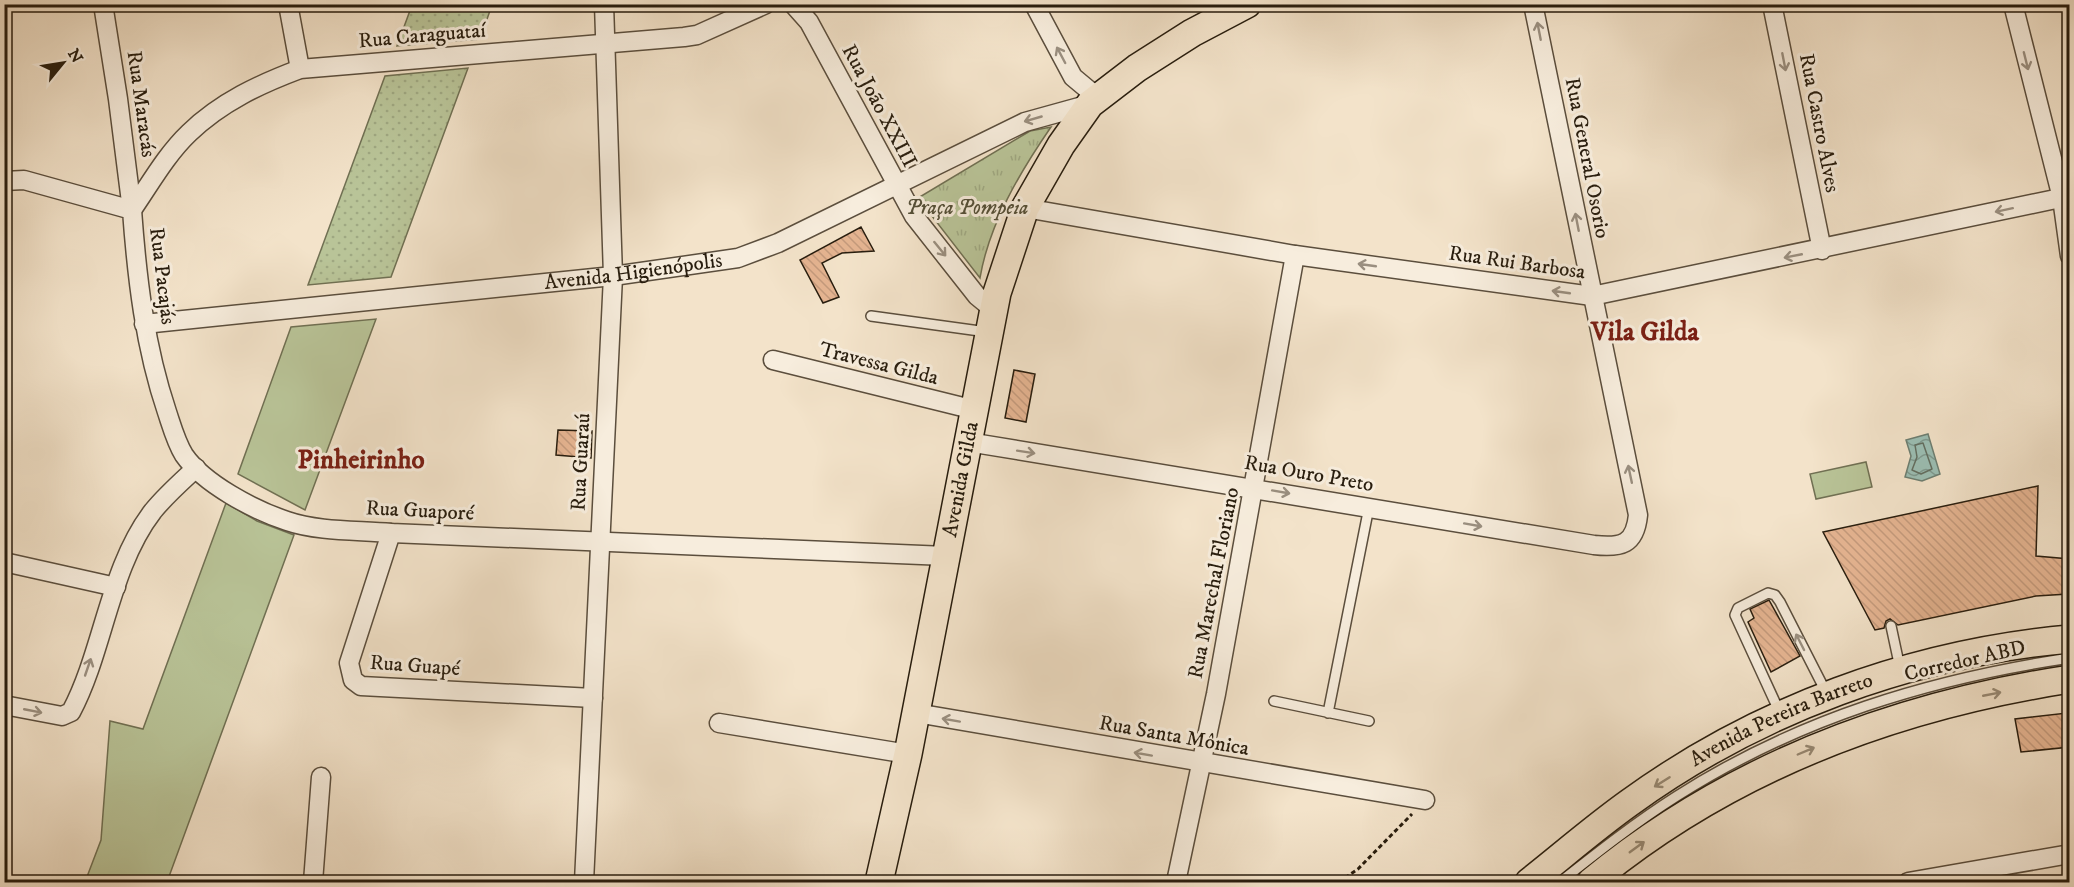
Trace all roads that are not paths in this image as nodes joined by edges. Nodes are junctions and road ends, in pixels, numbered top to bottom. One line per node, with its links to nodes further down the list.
1 (103, 4): 18 (street, Rua Maracás)
2 (288, 4): 12 (street)
3 (604, 4): 11 (street, Rua Guaraú)
4 (766, 4): 11 (street, Rua Caraguataí)
5 (794, 4): 15 (street, Rua João XXIII)
6 (1034, 4): 13 (street, one-way to 6)
7 (1247, 4): 13 (main road, Avenida Higienópolis)
8 (1533, 4): 23 (street, Rua General Osorio, one-way to 8)
9 (1772, 4): 19 (street, Rua Castro Alves, one-way to 19)
10 (2013, 4): 16 (street, one-way to 16)
11 (606, 44): 12 (street, Rua Caraguataí); 22 (street, Rua Guaraú)
12 (300, 69): 18 (street, Rua Caraguataí)
13 (1094, 100): 15 (street, Avenida Higienópolis, one-way to 15); 17 (main road, Avenida Gilda)
14 (4, 181): 18 (street, Rua Pacajás)
15 (894, 184): 22 (street, Avenida Higienópolis); 25 (street, Rua João XXIII, one-way to 25)
16 (2066, 197): 19 (street, Rua Rui Barbosa, one-way to 19); 21 (street)
17 (1025, 208): 20 (street, Rua Rui Barbosa); 25 (main road, Avenida Gilda)
18 (132, 210): 26 (street, Rua Pacajás)
19 (1822, 250): 23 (street, Rua Rui Barbosa, one-way to 23)
20 (1295, 255): 23 (street, Rua Rui Barbosa, one-way to 20); 31 (street, Rua Marechal Floriano)
21 (2070, 256)
22 (613, 276): 26 (street, Avenida Higienópolis); 35 (street, Rua Guaraú)
23 (1592, 296): 33 (street, Rua General Osorio, one-way to 23)
24 (871, 316): 25 (lane)
25 (992, 321): 28 (main road, Avenida Gilda)
26 (144, 324): 30 (street, Rua Pacajás)
27 (773, 360): 28 (street, Travessa Gilda)
28 (975, 410): 29 (main road, Avenida Gilda)
29 (968, 442): 31 (street, Rua Ouro Preto, one-way to 31); 36 (main road, Avenida Gilda)
30 (196, 468): 34 (street, Rua Guaporé); 38 (street)
31 (1255, 488): 32 (street, Rua Ouro Preto, one-way to 32); 54 (street, Rua Marechal Floriano)
32 (1369, 507): 33 (street, Rua Ouro Preto, one-way to 33); 49 (lane)
33 (1636, 532)
34 (391, 533): 35 (street, Rua Guaporé); 45 (street, Rua Guapé)
35 (600, 543): 36 (street, Rua Guaporé); 45 (street, Rua Guaraú)
36 (946, 556): 48 (main road, Avenida Gilda)
37 (4, 562): 38 (street)
38 (116, 587): 47 (street, one-way to 38)
39 (1891, 626): 42 (lane)
40 (2070, 639): 42 (main road, Avenida Pereira Barreto)
41 (2070, 658): 63 (lane, Corredor ABD)
42 (1899, 662): 44 (main road, Avenida Pereira Barreto)
43 (2070, 679): 64 (main road, Avenida Pereira Barreto, one-way to 43)
44 (1827, 695): 50 (main road, Avenida Pereira Barreto); 50 (lane, one-way to 50)
45 (593, 698): 59 (street, Rua Guaraú)
46 (1274, 701): 49 (lane)
47 (4, 705)
48 (916, 713): 53 (main road, Avenida Gilda); 54 (street, Rua Santa Mônica, one-way to 48)
49 (1328, 713): 51 (lane)
50 (1781, 714): 62 (main road, Avenida Pereira Barreto, one-way to 62)
51 (1369, 721)
52 (719, 723): 53 (street)
53 (908, 754): 60 (main road, Avenida Gilda)
54 (1201, 764): 56 (street, Rua Santa Mônica); 61 (street, Rua Marechal Floriano)
55 (321, 777): 58 (street)
56 (1425, 800)
57 (2070, 854): 65 (street)
58 (313, 882)
59 (584, 882)
60 (879, 882)
61 (1176, 882)
62 (1529, 882)
63 (1560, 882)
64 (1591, 882)
65 (1908, 882)

